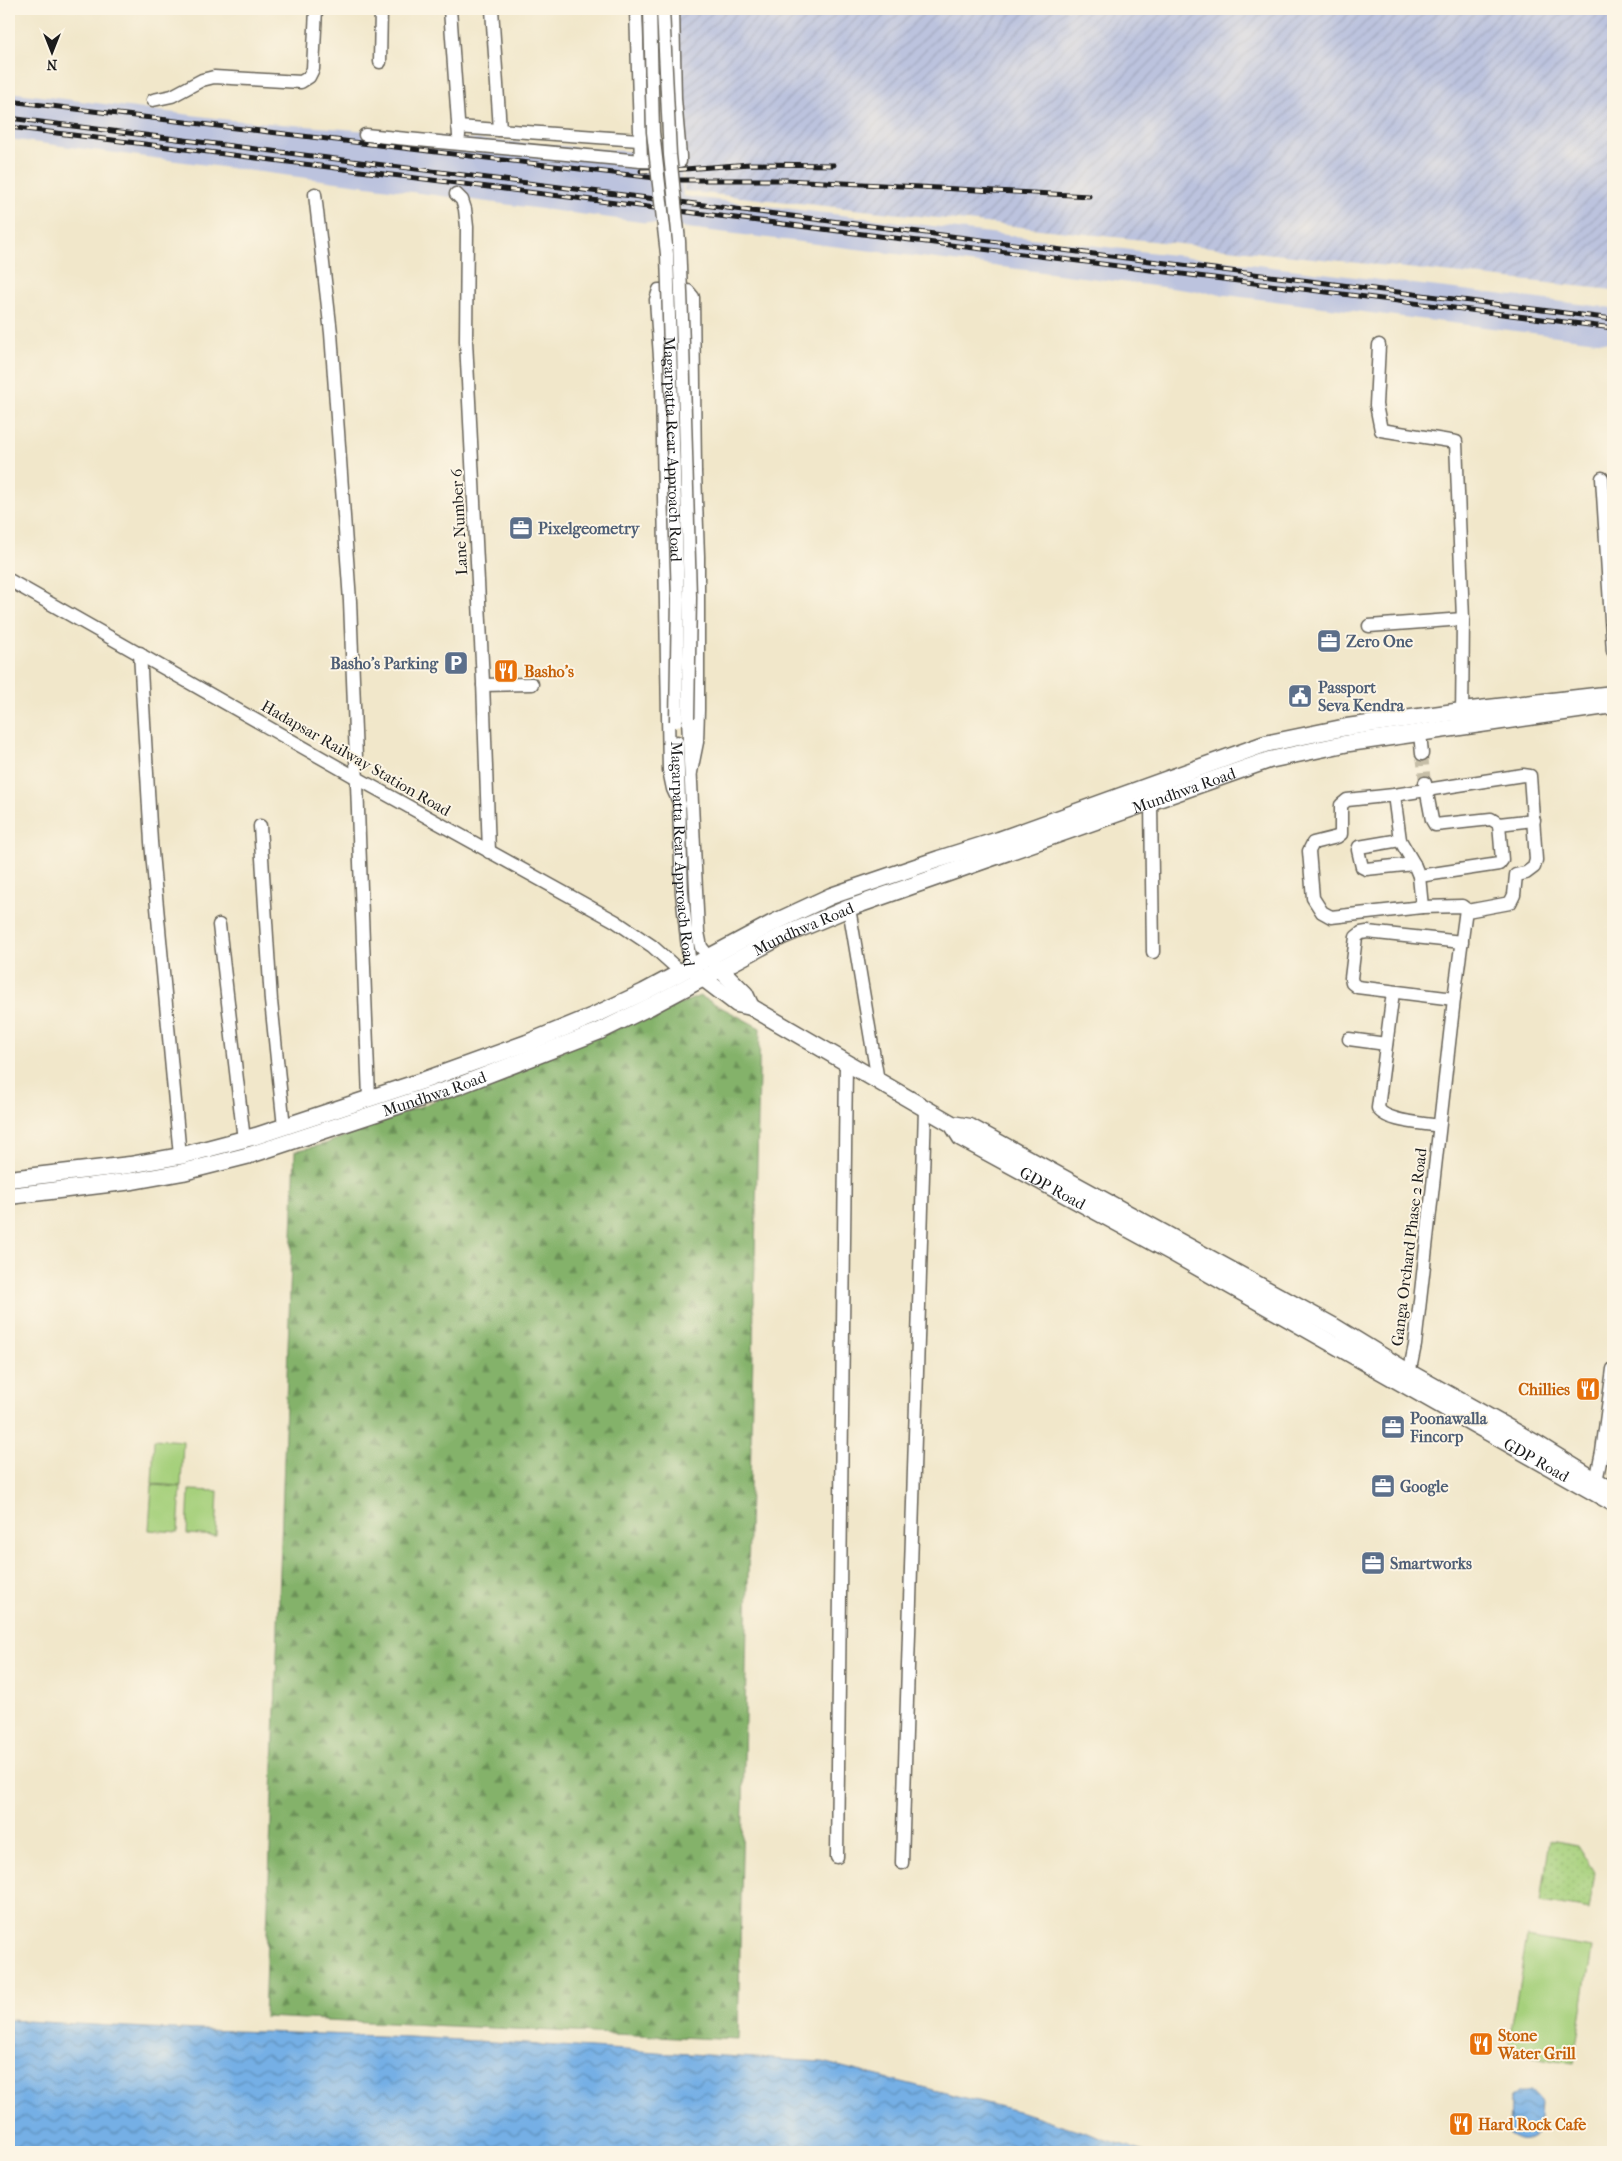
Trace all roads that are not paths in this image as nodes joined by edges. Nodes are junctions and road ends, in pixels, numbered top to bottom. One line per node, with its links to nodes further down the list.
1 (316, 9): 10 (street)
2 (381, 9): 9 (street)
3 (450, 9): 11 (street)
4 (492, 9): 12 (street)
5 (636, 9): 14 (street)
6 (650, 9): 31 (street, Magarpatta Rear Approach Road, bridge)
7 (662, 9): 31 (street, Magarpatta Rear Approach Road, bridge)
8 (673, 9): 16 (street)
9 (380, 62)
10 (153, 100)
11 (458, 127): 12 (street); 15 (street)
12 (500, 130): 14 (street)
13 (365, 135): 15 (street)
14 (639, 140): 16 (street)
15 (460, 144): 16 (street)
16 (641, 161)
17 (315, 194): 36 (street)
18 (456, 194): 27 (street, Lane Number 6)
19 (1379, 345): 22 (street)
20 (1602, 478): 24 (street)
21 (9, 580): 25 (street, Hadapsar Railway Station Road)
22 (1463, 619): 23 (street); 30 (street)
23 (1369, 626)
24 (1613, 651)
25 (140, 653): 36 (street, Hadapsar Railway Station Road); 70 (street)
26 (532, 684): 27 (street)
27 (483, 685): 45 (street, Lane Number 6)
28 (1613, 694): 30 (main road, Mundhwa Road)
29 (1613, 705): 30 (main road, Mundhwa Road)
30 (1462, 719): 32 (main road, Mundhwa Road); 33 (main road, Mundhwa Road)
31 (682, 720): 35 (street, Magarpatta Rear Approach Road); 40 (street, Magarpatta Rear Approach Road)
32 (1420, 733): 33 (main road, Mundhwa Road); 34 (street)
33 (1267, 752): 39 (main road, Mundhwa Road); 46 (main road, Mundhwa Road)
34 (1422, 754)
35 (691, 772): 40 (street); 54 (street, Magarpatta Rear Approach Road)
36 (357, 778): 45 (street, Hadapsar Railway Station Road); 65 (street)
37 (1426, 787): 38 (street); 41 (street); 42 (street)
38 (1394, 795): 44 (street); 48 (street)
39 (1151, 803): 46 (main road, Mundhwa Road); 53 (street)
40 (680, 804): 56 (street, Magarpatta Rear Approach Road)
41 (1534, 820): 42 (street); 50 (street)
42 (1499, 824): 47 (street)
43 (260, 826): 68 (street)
44 (1400, 840): 47 (street); 47 (street)
45 (489, 852): 56 (street, Hadapsar Railway Station Road)
46 (942, 866): 49 (main road, Mundhwa Road); 54 (main road, Mundhwa Road)
47 (1416, 870): 48 (street)
48 (1422, 907): 50 (street)
49 (849, 908): 55 (main road, Mundhwa Road); 64 (street)
50 (1467, 911): 52 (street, Ganga Orchard Phase 2 Road)
51 (219, 925): 69 (street)
52 (1462, 942): 58 (street); 59 (street, Ganga Orchard Phase 2 Road)
53 (1153, 952)
54 (708, 957): 55 (street, Magarpatta Rear Approach Road); 56 (main road, Mundhwa Road)
55 (720, 969): 57 (main road, Mundhwa Road); 60 (main road, Magarpatta Rear Approach Road)
56 (685, 970): 57 (street, Magarpatta Rear Approach Road); 65 (main road, Mundhwa Road)
57 (703, 978): 60 (main road, Magarpatta Rear Approach Road); 69 (main road, Mundhwa Road)
58 (1393, 992): 59 (street); 62 (street)
59 (1454, 999): 67 (street, Ganga Orchard Phase 2 Road)
60 (751, 1007): 63 (main road, GDP Road)
61 (1349, 1039): 62 (street)
62 (1386, 1044): 67 (street)
63 (846, 1063): 64 (main road, GDP Road); 78 (street)
64 (878, 1081): 66 (main road, GDP Road)
65 (369, 1098): 68 (main road, Mundhwa Road)
66 (925, 1108): 74 (main road, GDP Road); 79 (street)
67 (1439, 1126): 74 (street, Ganga Orchard Phase 2 Road)
68 (284, 1127): 69 (main road, Mundhwa Road)
69 (254, 1143): 70 (main road, Mundhwa Road); 72 (main road, Mundhwa Road)
70 (180, 1156): 71 (main road, Mundhwa Road)
71 (9, 1179)
72 (9, 1196)
73 (1613, 1369): 75 (street)
74 (1408, 1380): 75 (main road); 77 (main road, GDP Road)
75 (1596, 1481): 76 (main road)
76 (1613, 1491)
77 (1613, 1503)
78 (837, 1856)
79 (902, 1863)

